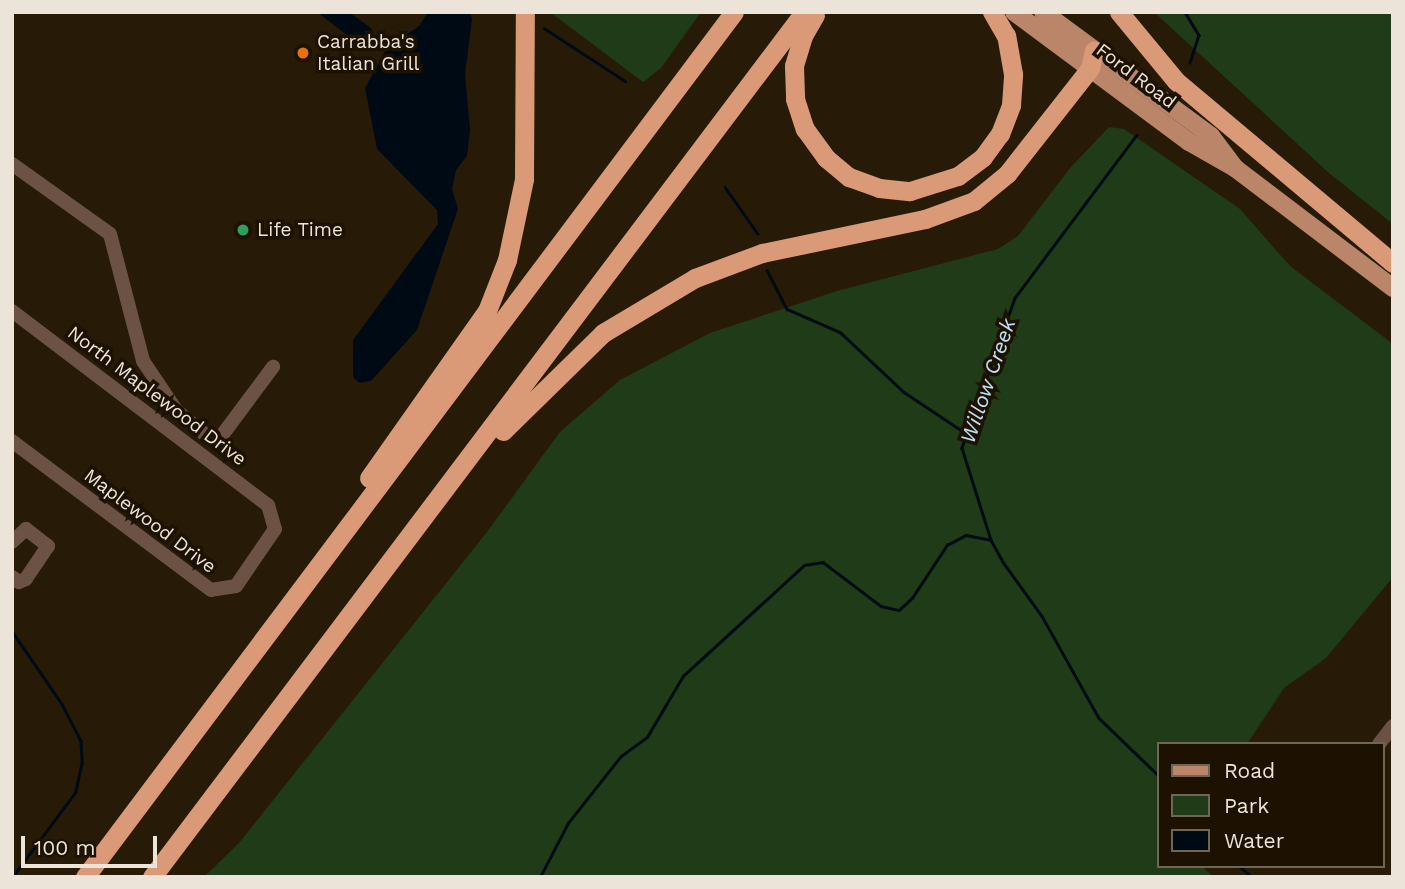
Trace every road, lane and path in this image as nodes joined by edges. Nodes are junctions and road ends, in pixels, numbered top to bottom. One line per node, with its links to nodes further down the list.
1 (525, 12): 16 (highway)
2 (734, 12): 16 (highway)
3 (804, 12): 18 (highway)
4 (817, 12): 5 (highway)
5 (992, 12)
6 (1014, 12): 9 (main road, Ford Road)
7 (1043, 12): 9 (main road, Ford Road)
8 (1119, 12): 11 (highway)
9 (1092, 59): 12 (main road, Ford Road); 18 (highway)
10 (12, 164): 14 (street)
11 (1393, 263)
12 (1393, 288)
13 (12, 311): 17 (street, North Maplewood Drive)
14 (273, 367)
15 (12, 442): 17 (street, Maplewood Drive)
16 (360, 509): 23 (highway)
17 (275, 515)
18 (417, 519): 24 (highway)
19 (12, 542): 20 (street)
20 (12, 577)
21 (1393, 726): 22 (street)
22 (1381, 742)
23 (85, 877)
24 (152, 877)

